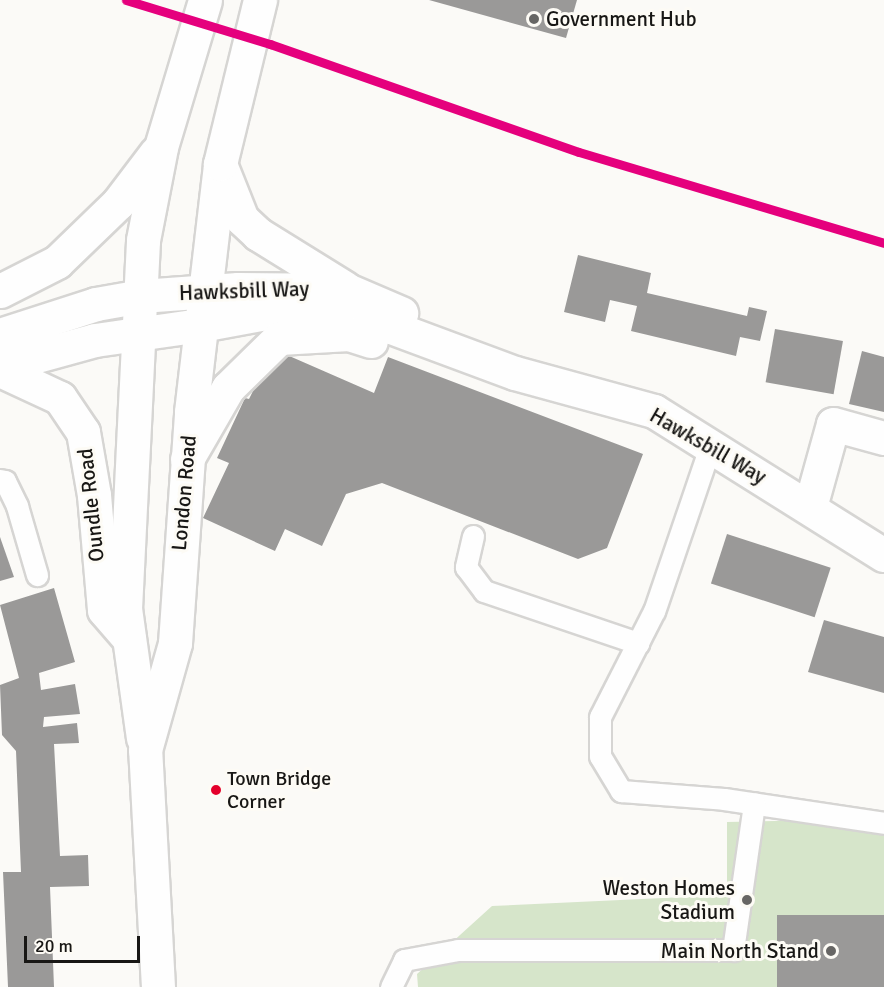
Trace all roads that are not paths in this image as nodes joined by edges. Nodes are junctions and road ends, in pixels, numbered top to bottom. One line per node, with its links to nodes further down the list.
1 (205, 0): 3 (main road)
2 (260, 0): 4 (main road, London Road)
3 (160, 147): 6 (main road); 8 (main road)
4 (219, 164): 5 (main road, Hawksbill Way); 7 (main road, London Road)
5 (347, 290): 7 (main road, Hawksbill Way); 13 (main road, Hawksbill Way)
6 (0, 291)
7 (204, 291): 8 (main road, Hawksbill Way); 9 (main road, London Road)
8 (141, 296): 10 (main road); 11 (main road)
9 (201, 325): 10 (main road, Oundle Road); 13 (main road, Hawksbill Way); 16 (main road, London Road)
10 (139, 333): 12 (main road, Oundle Road); 22 (main road, Oundle Road)
11 (0, 335)
12 (0, 368): 22 (main road, Oundle Road)
13 (515, 373): 15 (main road, Hawksbill Way); 16 (main road, Hawksbill Way)
14 (884, 438): 18 (main road)
15 (711, 444): 18 (main road, Hawksbill Way); 23 (lane)
16 (187, 459): 24 (main road, London Road)
17 (0, 480): 21 (lane)
18 (810, 507): 20 (main road, Hawksbill Way)
19 (473, 536): 23 (lane)
20 (884, 555)
21 (37, 575)
22 (129, 639): 24 (main road, Oundle Road)
23 (638, 643): 25 (lane)
24 (145, 750): 27 (main road, London Road)
25 (754, 804): 26 (lane); 28 (lane)
26 (884, 823)
27 (158, 987)
28 (391, 987)

